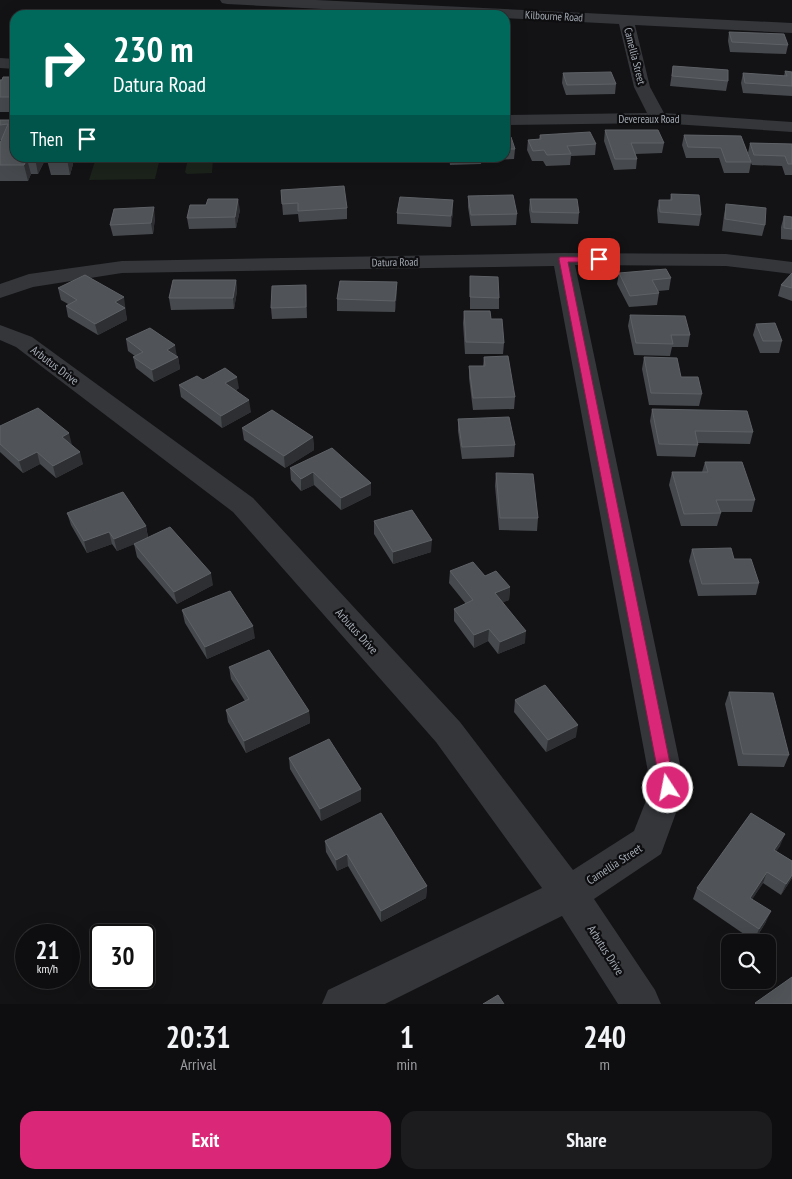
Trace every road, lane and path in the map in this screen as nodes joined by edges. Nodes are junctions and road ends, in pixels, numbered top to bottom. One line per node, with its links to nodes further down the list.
1 (227, 0): 2 (street, Kilbourne Road)
2 (426, 10)
3 (510, 14): 4 (street, Kilbourne Road)
4 (626, 20): 5 (street, Kilbourne Road); 6 (street, Camellia Street)
5 (792, 28)
6 (658, 118): 7 (street, Devereaux Road); 8 (street, Devereaux Road)
7 (510, 120)
8 (792, 127)
9 (563, 259): 10 (street, Datura Road); 11 (street, Datura Road); 13 (street, Camellia Street)
10 (792, 268)
11 (0, 291)
12 (0, 332): 13 (street, Arbutus Drive)
13 (569, 894): 14 (street, Camellia Street); 15 (street, Arbutus Drive)
14 (342, 1004)
15 (641, 1004)

